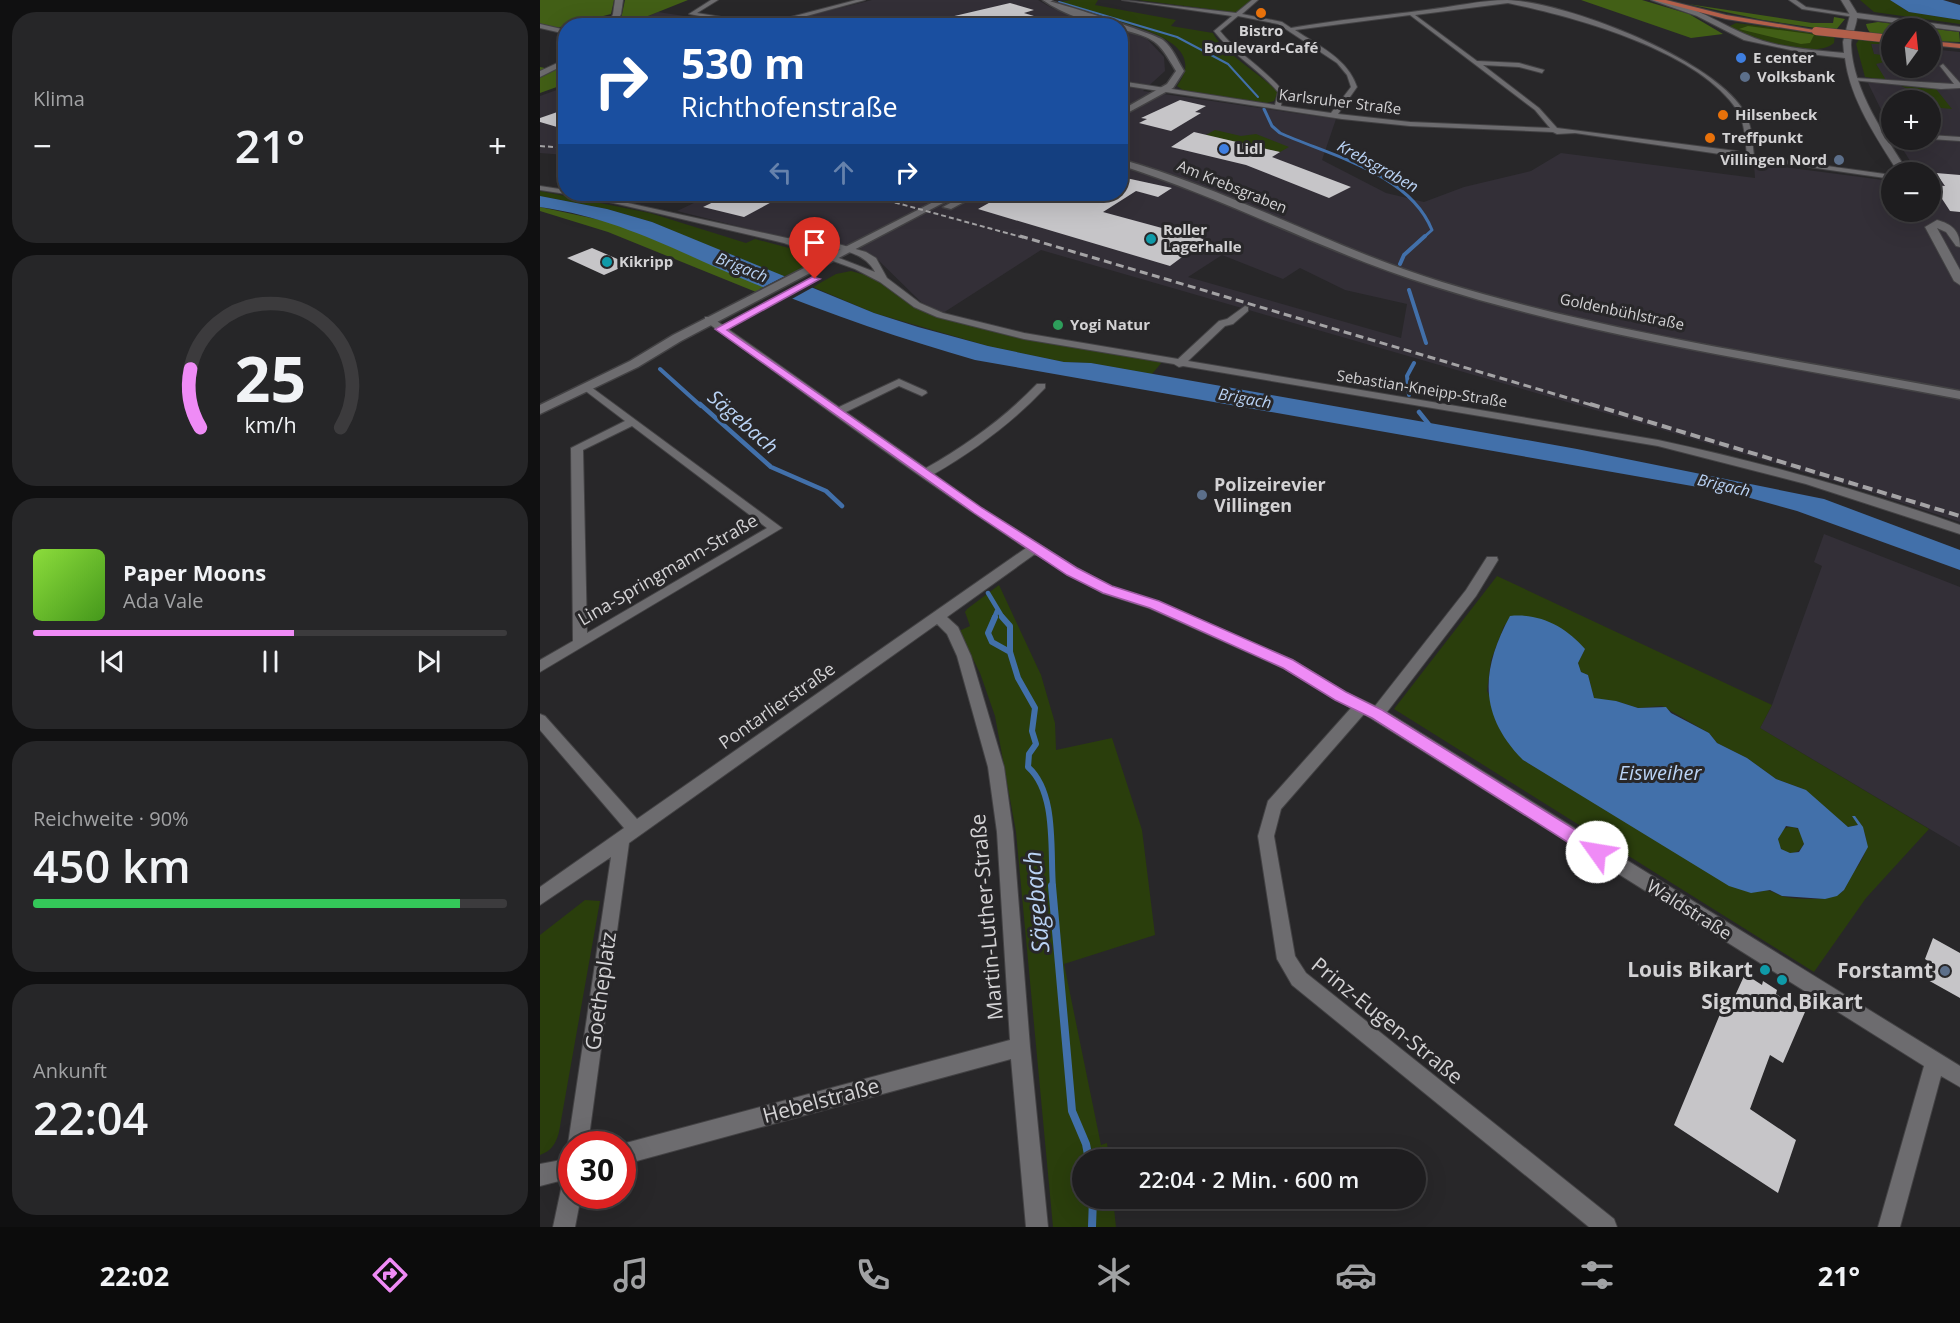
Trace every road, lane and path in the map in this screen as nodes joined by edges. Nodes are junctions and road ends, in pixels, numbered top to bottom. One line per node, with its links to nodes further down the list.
1 (618, 0): 15 (main road)
2 (715, 0): 16 (street)
3 (862, 0): 17 (street)
4 (1047, 0): 18 (street)
5 (1125, 0): 12 (street)
6 (1255, 0): 12 (street)
7 (1656, 0): 19 (main road); 22 (main road)
8 (1792, 0): 14 (street)
9 (1845, 0): 14 (main road)
10 (1489, 1): 11 (street); 13 (street)
11 (1506, 1): 53 (street)
12 (1240, 15): 24 (street); 46 (street)
13 (1412, 15): 24 (street); 36 (street)
14 (1854, 15): 25 (main road); 30 (main road)
15 (615, 18)
16 (718, 18)
17 (791, 18)
18 (1093, 18)
19 (1755, 22): 22 (main road); 28 (main road, bridge)
20 (540, 26): 21 (street)
21 (551, 28): 26 (street); 27 (street)
22 (1723, 28): 32 (main road)
23 (1128, 29): 44 (street)
24 (1293, 29): 48 (street)
25 (1960, 29)
26 (558, 30)
27 (540, 32)
28 (1881, 38)
29 (1941, 44): 31 (main road)
30 (1846, 45): 33 (main road); 35 (main road)
31 (1960, 46)
32 (1795, 49): 33 (main road); 34 (main road)
33 (1822, 51): 35 (main road)
34 (1809, 52): 35 (main road); 39 (main road)
35 (1850, 56): 39 (main road)
36 (1477, 63): 40 (street); 49 (street)
37 (558, 65): 41 (main road)
38 (1943, 66): 42 (street)
39 (1852, 68): 42 (main road)
40 (1542, 71)
41 (540, 74)
42 (1855, 80): 50 (main road)
43 (1128, 85): 44 (street, Karlsruher Straße)
44 (1159, 91): 45 (street); 46 (street, Karlsruher Straße); 47 (street)
45 (1128, 105)
46 (1277, 108): 48 (street, Karlsruher Straße)
47 (1128, 110)
48 (1333, 116): 49 (street, Karlsruher Straße)
49 (1557, 132): 53 (street, Karlsruher Straße)
50 (1880, 133): 54 (main road)
51 (1941, 138): 52 (street)
52 (1960, 139)
53 (1751, 158): 56 (street, Karlsruher Straße)
54 (1897, 162)
55 (1128, 165): 64 (street, Am Krebsgraben)
56 (1881, 174)
57 (540, 188): 58 (street)
58 (558, 191)
59 (610, 201): 63 (street, Sebastian-Kneipp-Straße)
60 (942, 201): 66 (street)
61 (961, 201): 67 (street)
62 (1937, 223): 65 (main road); 69 (main road); 72 (main road)
63 (787, 241): 66 (street, Sebastian-Kneipp-Straße); 68 (street, Sebastian-Kneipp-Straße)
64 (1330, 244): 79 (street, Goldenbühlstraße)
65 (1960, 244)
66 (850, 250): 67 (street, Sebastian-Kneipp-Straße); 68 (street)
67 (863, 254): 70 (street); 71 (street, Sebastian-Kneipp-Straße)
68 (833, 258): 70 (street, Sebastian-Kneipp-Straße); 73 (street)
69 (1960, 259)
70 (846, 262): 71 (street, Sebastian-Kneipp-Straße); 73 (street)
71 (883, 279): 76 (street, Sebastian-Kneipp-Straße)
72 (1960, 281)
73 (765, 300): 75 (street)
74 (1245, 309): 76 (street)
75 (713, 324): 78 (street); 84 (street, Waldstraße)
76 (1179, 364): 87 (street, Sebastian-Kneipp-Straße)
77 (1041, 386): 86 (street)
78 (587, 387): 83 (street); 85 (street, Lina-Springmann-Straße)
79 (1913, 388): 81 (street, Goldenbühlstraße); 82 (street, Goldenbühlstraße)
80 (922, 393): 84 (street)
81 (1960, 395)
82 (1960, 401)
83 (540, 410)
84 (837, 412): 86 (street, Waldstraße)
85 (633, 420): 91 (street, Lina-Springmann-Straße); 91 (street, Lina-Springmann-Straße)
86 (926, 474): 88 (street, Waldstraße)
87 (1960, 530)
88 (1036, 547): 90 (street, Pontarlierstraße); 93 (street, Waldstraße)
89 (1492, 560): 93 (street, Prinz-Eugen-Straße)
90 (938, 616): 95 (street, Pontarlierstraße); 97 (street, Martin-Luther-Straße)
91 (580, 643): 92 (street, Lina-Springmann-Straße)
92 (540, 667)
93 (1370, 710): 98 (street, Waldstraße); 107 (street, Prinz-Eugen-Straße)
94 (540, 720): 95 (street)
95 (629, 833): 96 (street, Pontarlierstraße); 100 (street, Goetheplatz)
96 (540, 897)
97 (1020, 1047): 101 (street, Hebelstraße); 106 (street, Martin-Luther-Straße)
98 (1935, 1063): 99 (street, Waldstraße); 108 (street)
99 (1960, 1077)
100 (580, 1131)
101 (636, 1151)
102 (558, 1171): 103 (street)
103 (540, 1175)
104 (567, 1209): 105 (street)
105 (564, 1227)
106 (1037, 1227)
107 (1606, 1227)
108 (1889, 1227)

